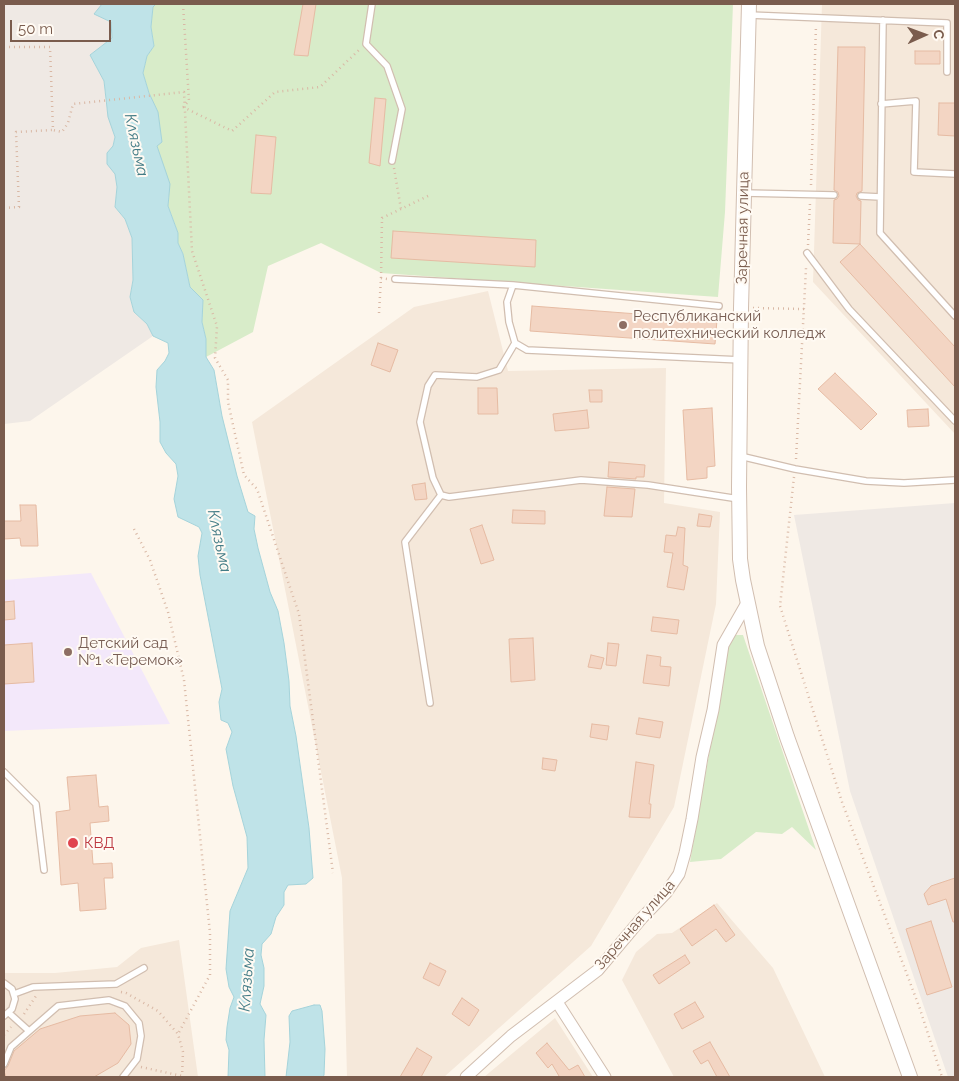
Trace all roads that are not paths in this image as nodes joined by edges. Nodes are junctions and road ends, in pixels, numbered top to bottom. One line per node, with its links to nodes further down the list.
1 (372, 4): 6 (lane)
2 (749, 9): 3 (lane); 8 (street, Заречная улица)
3 (883, 20): 4 (lane); 5 (lane)
4 (947, 72)
5 (881, 104): 7 (lane); 11 (lane)
6 (392, 161)
7 (955, 174)
8 (744, 193): 9 (lane); 18 (street, Заречная улица)
9 (834, 195)
10 (862, 196): 11 (lane)
11 (880, 197): 16 (lane)
12 (807, 253): 19 (lane)
13 (395, 279): 14 (lane)
14 (513, 285): 15 (lane); 17 (lane)
15 (719, 306)
16 (955, 316)
17 (515, 343): 18 (lane); 22 (lane)
18 (741, 360): 20 (street, Заречная улица)
19 (955, 421)
20 (740, 456): 21 (lane); 23 (street, Заречная улица)
21 (955, 480)
22 (441, 495): 23 (lane); 25 (lane)
23 (739, 499): 24 (street, Заречная улица)
24 (747, 603): 31 (street, Заречная улица); 38 (street, Заречная улица)
25 (430, 703)
26 (4, 772): 27 (lane)
27 (44, 870)
28 (144, 968): 30 (lane)
29 (4, 982): 30 (lane)
30 (14, 994): 32 (lane)
31 (556, 1002): 36 (street, Заречная улица); 37 (street)
32 (6, 1014): 33 (lane)
33 (29, 1031): 34 (lane); 35 (lane)
34 (4, 1064)
35 (123, 1077)
36 (466, 1077)
37 (605, 1077)
38 (910, 1077)

